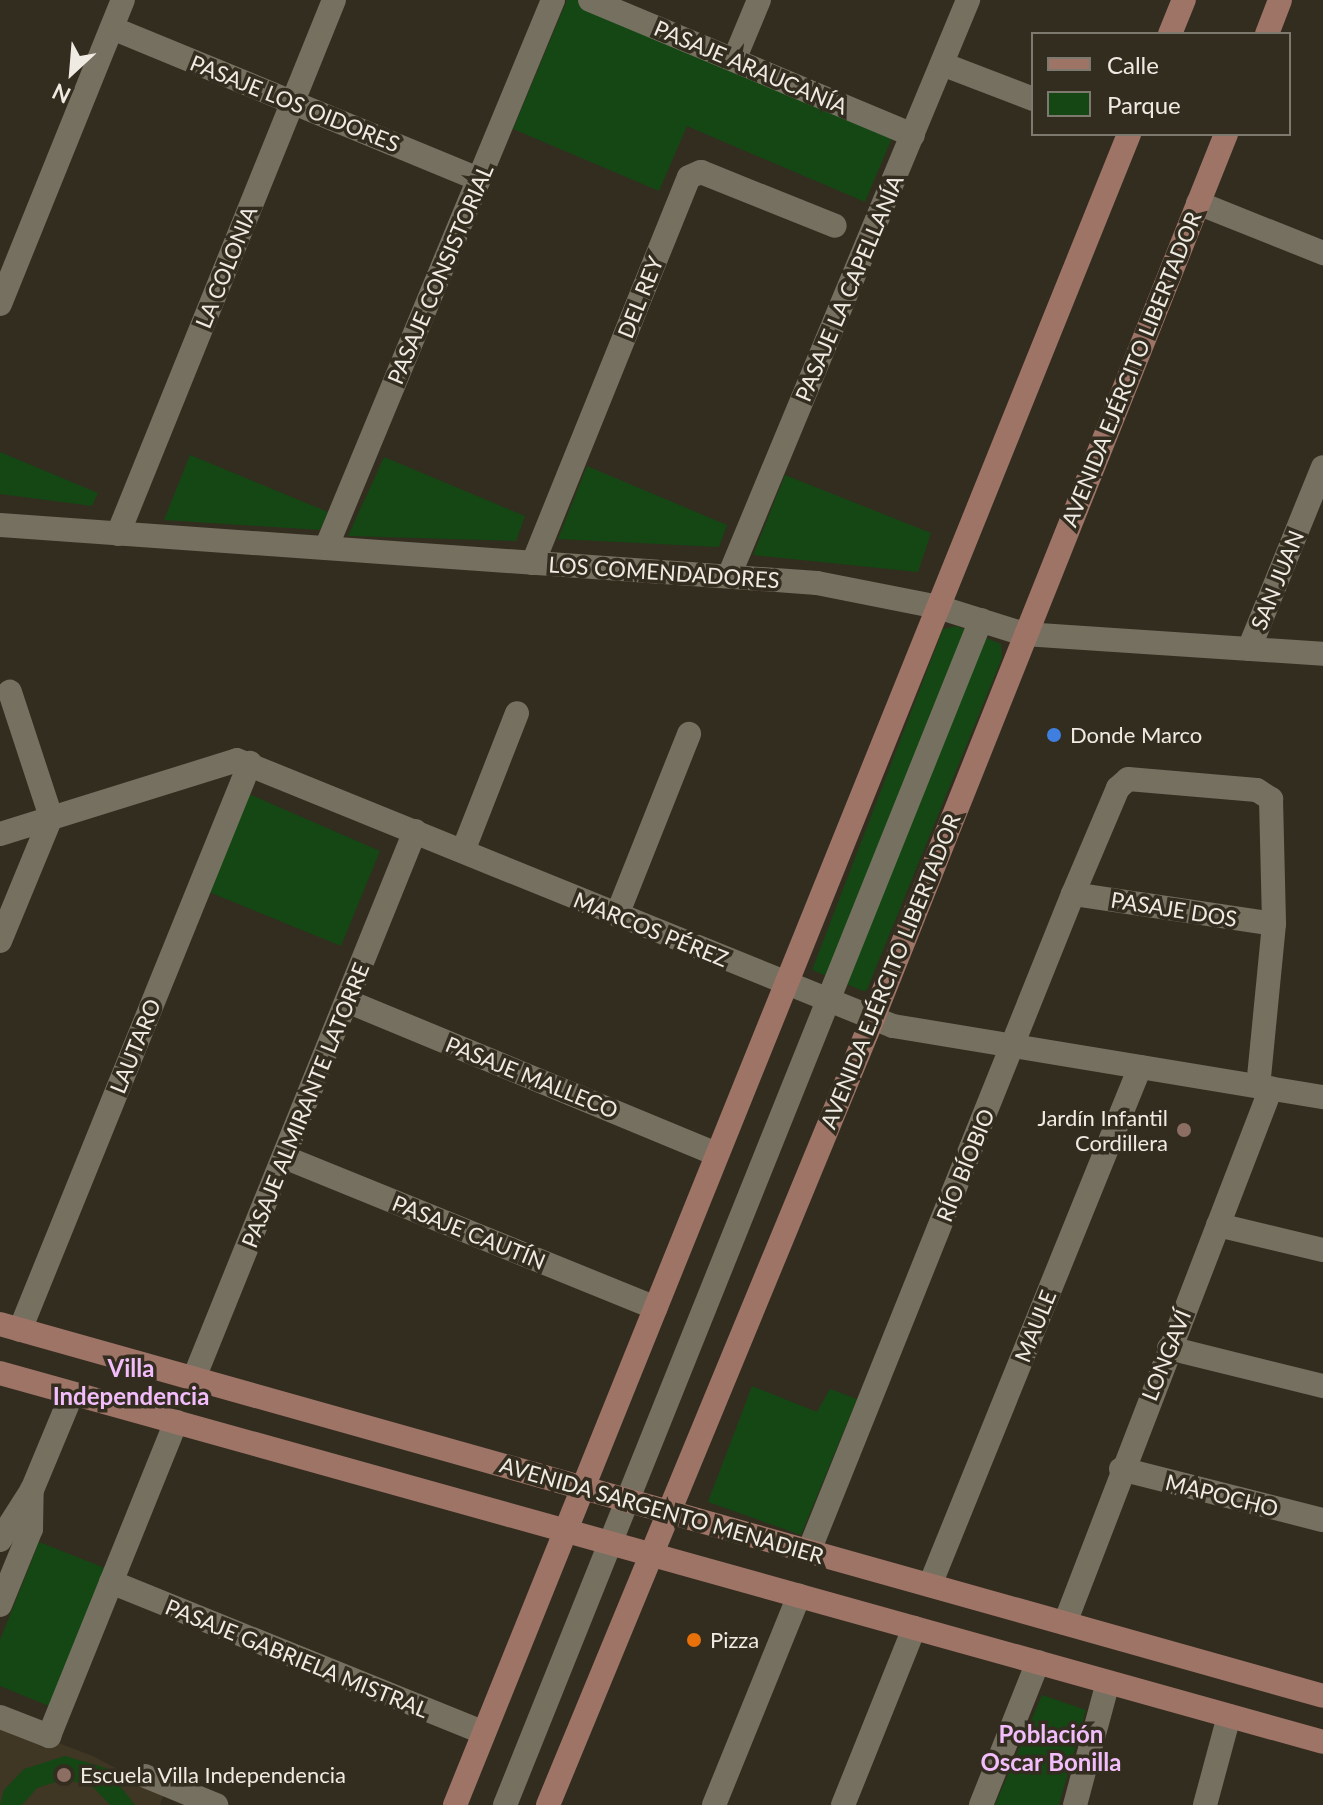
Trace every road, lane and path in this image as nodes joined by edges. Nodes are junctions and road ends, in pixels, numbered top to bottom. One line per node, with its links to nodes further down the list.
1 (123, 0): 9 (street)
2 (334, 0): 15 (street, LA COLONIA)
3 (553, 0): 19 (street, PASAJE CONSISTORIAL)
4 (590, 0): 12 (street, PASAJE ARAUCANÍA)
5 (759, 0): 12 (street)
6 (968, 0): 13 (street, PASAJE LA CAPELLANÍA)
7 (1184, 0): 10 (main road)
8 (1280, 0): 11 (main road)
9 (112, 28): 15 (street, PASAJE LOS OIDORES); 23 (street)
10 (1171, 32)
11 (1268, 32)
12 (734, 60): 16 (street, PASAJE ARAUCANÍA)
13 (942, 64): 14 (street); 16 (street, PASAJE LA CAPELLANÍA)
14 (1031, 98)
15 (293, 102): 19 (street, PASAJE LOS OIDORES); 26 (street, LA COLONIA)
16 (913, 135): 29 (street, PASAJE LA CAPELLANÍA)
17 (1127, 136): 30 (main road)
18 (1225, 136): 20 (main road, AVENIDA EJÉRCITO LIBERTADOR)
19 (479, 179): 27 (street, PASAJE CONSISTORIAL)
20 (1198, 203): 22 (street); 32 (main road, AVENIDA EJÉRCITO LIBERTADOR)
21 (835, 226): 28 (street, DEL REY)
22 (1323, 253)
23 (0, 304)
24 (1323, 467): 33 (street, SAN JUAN)
25 (0, 525): 26 (street, LOS COMENDADORES)
26 (118, 534): 27 (street, LOS COMENDADORES)
27 (326, 548): 28 (street, LOS COMENDADORES)
28 (533, 563): 29 (street, LOS COMENDADORES)
29 (729, 576): 30 (street, LOS COMENDADORES)
30 (938, 607): 31 (street, LOS COMENDADORES); 48 (main road)
31 (981, 620): 32 (street, LOS COMENDADORES); 50 (street)
32 (1024, 634): 33 (street, LOS COMENDADORES); 51 (main road, AVENIDA EJÉRCITO LIBERTADOR)
33 (1249, 649): 34 (street, LOS COMENDADORES)
34 (1323, 654)
35 (10, 692): 40 (street)
36 (517, 713): 43 (street)
37 (689, 734): 45 (street)
38 (250, 763): 40 (street, MARCOS PÉREZ); 41 (street, MARCOS PÉREZ); 61 (street, LAUTARO)
39 (1124, 781): 44 (street, RÍO BÍOBIO); 46 (street, LONGAVÍ)
40 (51, 817): 42 (street, MARCOS PÉREZ); 47 (street)
41 (415, 831): 43 (street, MARCOS PÉREZ); 49 (street, PASAJE ALMIRANTE LATORRE)
42 (0, 834)
43 (463, 851): 45 (street, MARCOS PÉREZ)
44 (1073, 894): 46 (street, PASAJE DOS); 52 (street, RÍO BÍOBIO)
45 (617, 915): 48 (street, MARCOS PÉREZ)
46 (1274, 924): 54 (street, LONGAVÍ)
47 (0, 941)
48 (786, 984): 50 (street, MARCOS PÉREZ); 56 (main road)
49 (347, 1001): 56 (street, PASAJE MALLECO); 57 (street, PASAJE ALMIRANTE LATORRE)
50 (828, 1001): 51 (street, MARCOS PÉREZ); 71 (street)
51 (873, 1018): 52 (street, MARCOS PÉREZ); 72 (main road, AVENIDA EJÉRCITO LIBERTADOR)
52 (1013, 1047): 53 (street, MARCOS PÉREZ); 77 (street, RÍO BÍOBIO)
53 (1140, 1067): 54 (street, MARCOS PÉREZ); 80 (street, MAULE)
54 (1264, 1087): 55 (street, MARCOS PÉREZ); 58 (street, LONGAVÍ)
55 (1323, 1097)
56 (717, 1154): 60 (main road)
57 (284, 1157): 60 (street, PASAJE CAUTÍN); 64 (street, PASAJE ALMIRANTE LATORRE)
58 (1218, 1225): 59 (street); 62 (street, LONGAVÍ)
59 (1323, 1250)
60 (655, 1308): 69 (main road)
61 (10, 1327): 64 (main road, AVENIDA SARGENTO MENADIER)
62 (1169, 1348): 65 (street); 68 (street, LONGAVÍ)
63 (0, 1373): 66 (main road, AVENIDA SARGENTO MENADIER)
64 (194, 1378): 69 (main road, AVENIDA SARGENTO MENADIER)
65 (1323, 1386)
66 (72, 1394): 67 (main road, AVENIDA SARGENTO MENADIER); 70 (street)
67 (176, 1422): 74 (main road, AVENIDA SARGENTO MENADIER); 79 (street)
68 (1121, 1469): 73 (street, MAPOCHO); 83 (street, LONGAVÍ)
69 (582, 1488): 71 (main road, AVENIDA SARGENTO MENADIER); 74 (main road)
70 (32, 1490): 75 (street); 82 (street)
71 (627, 1500): 72 (main road, AVENIDA SARGENTO MENADIER); 76 (street)
72 (671, 1512): 77 (main road, AVENIDA SARGENTO MENADIER); 78 (main road, AVENIDA EJÉRCITO LIBERTADOR)
73 (1323, 1520)
74 (565, 1531): 76 (main road, AVENIDA SARGENTO MENADIER); 90 (main road)
75 (0, 1540)
76 (610, 1543): 78 (main road, AVENIDA SARGENTO MENADIER); 95 (street)
77 (809, 1551): 80 (main road, AVENIDA SARGENTO MENADIER)
78 (653, 1555): 81 (main road, AVENIDA SARGENTO MENADIER); 96 (main road, AVENIDA EJÉRCITO LIBERTADOR)
79 (111, 1582): 89 (street); 90 (street, PASAJE GABRIELA MISTRAL)
80 (930, 1585): 83 (main road, AVENIDA SARGENTO MENADIER)
81 (799, 1596): 84 (main road, AVENIDA SARGENTO MENADIER); 97 (street)
82 (0, 1605)
83 (1065, 1623): 87 (main road, AVENIDA SARGENTO MENADIER)
84 (914, 1628): 85 (main road, AVENIDA SARGENTO MENADIER); 98 (street)
85 (1038, 1662): 86 (main road, AVENIDA SARGENTO MENADIER); 99 (street)
86 (1108, 1682): 88 (main road, AVENIDA SARGENTO MENADIER); 100 (street)
87 (1323, 1696)
88 (1229, 1716): 91 (main road, AVENIDA SARGENTO MENADIER); 101 (street)
89 (0, 1717)
90 (484, 1733): 94 (main road)
91 (1323, 1742)
92 (145, 1776): 93 (street)
93 (216, 1805)
94 (455, 1805)
95 (505, 1805)
96 (548, 1805)
97 (714, 1805)
98 (843, 1805)
99 (981, 1805)
100 (1075, 1805)
101 (1205, 1805)

